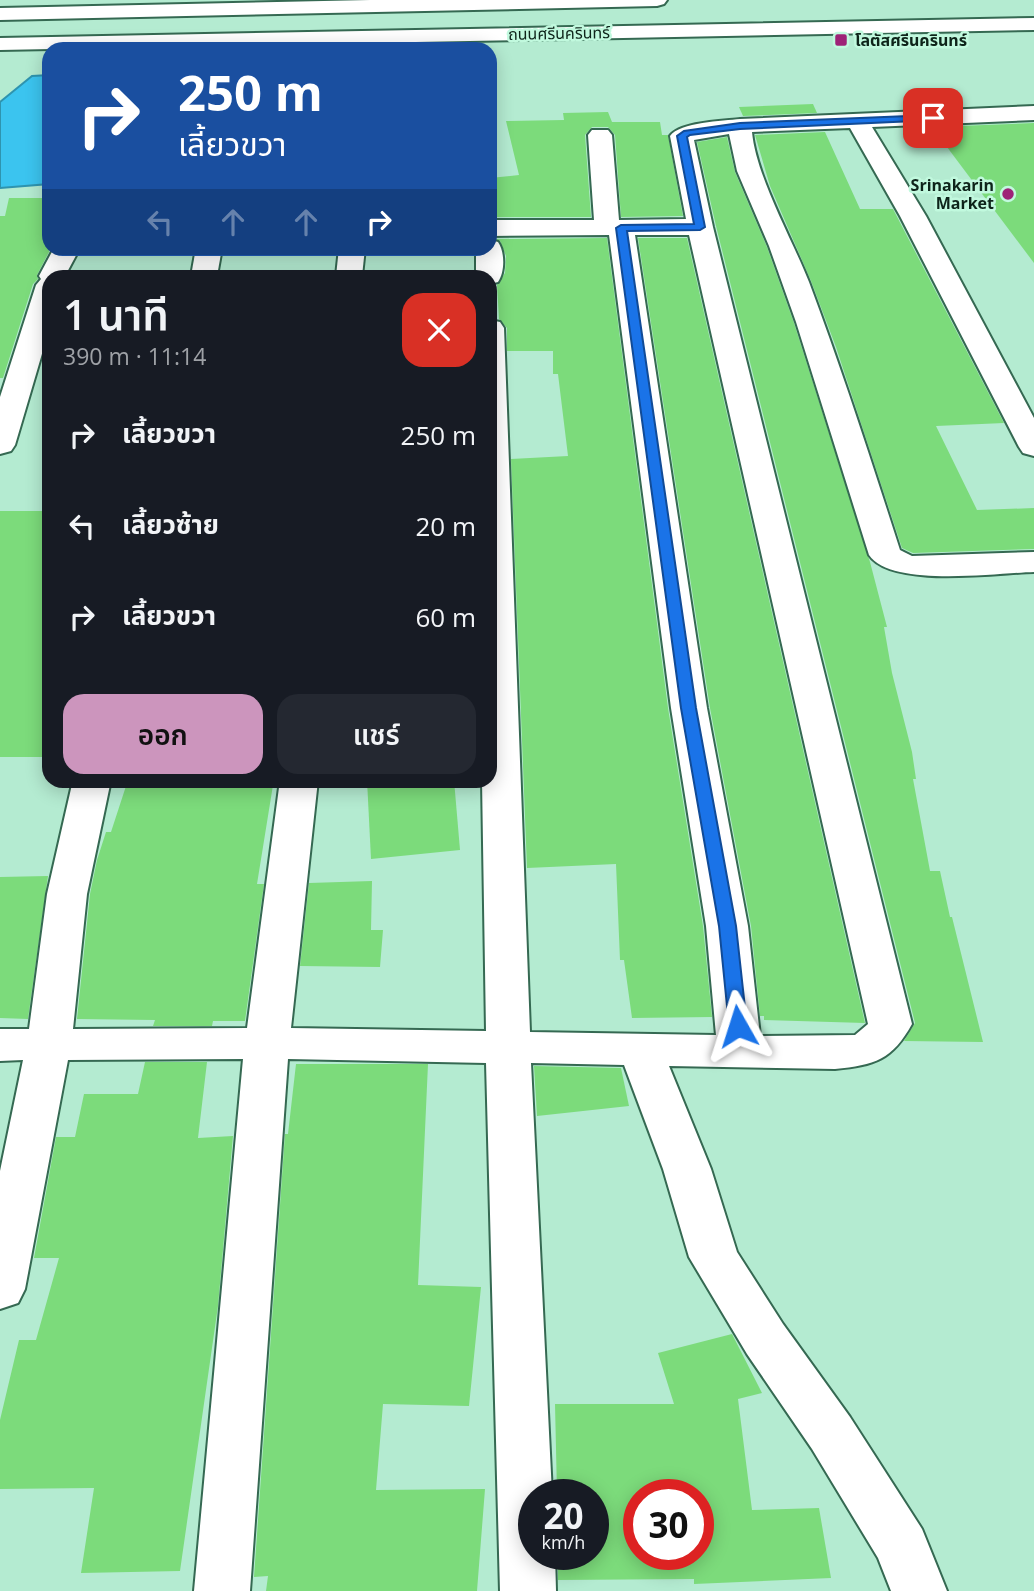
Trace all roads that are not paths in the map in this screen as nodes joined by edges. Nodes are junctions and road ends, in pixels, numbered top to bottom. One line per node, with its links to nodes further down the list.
1 (657, 0): 2 (street, ถนนศรีนครินทร์)
2 (0, 14)
3 (1034, 24): 4 (street, ถนนศรีนครินทร์)
4 (103, 42)
5 (42, 43): 6 (street, ถนนศรีนครินทร์)
6 (0, 44)
7 (1034, 113): 8 (street)
8 (857, 121): 9 (street); 16 (street)
9 (740, 126): 11 (street); 17 (street)
10 (600, 135): 13 (street)
11 (700, 227): 13 (street); 26 (street)
12 (497, 228): 13 (street)
13 (614, 228): 26 (street)
14 (42, 308): 15 (street)
15 (0, 445)
16 (1034, 447)
17 (1034, 562)
18 (497, 608): 24 (street)
19 (90, 788): 21 (street)
20 (298, 788): 22 (street)
21 (48, 1043): 22 (street); 23 (street); 27 (street)
22 (267, 1043): 24 (street); 28 (street)
23 (0, 1045)
24 (508, 1048): 25 (street); 29 (street)
25 (640, 1050): 26 (street); 30 (street)
26 (740, 1051)
27 (0, 1289)
28 (222, 1591)
29 (528, 1591)
30 (919, 1591)

